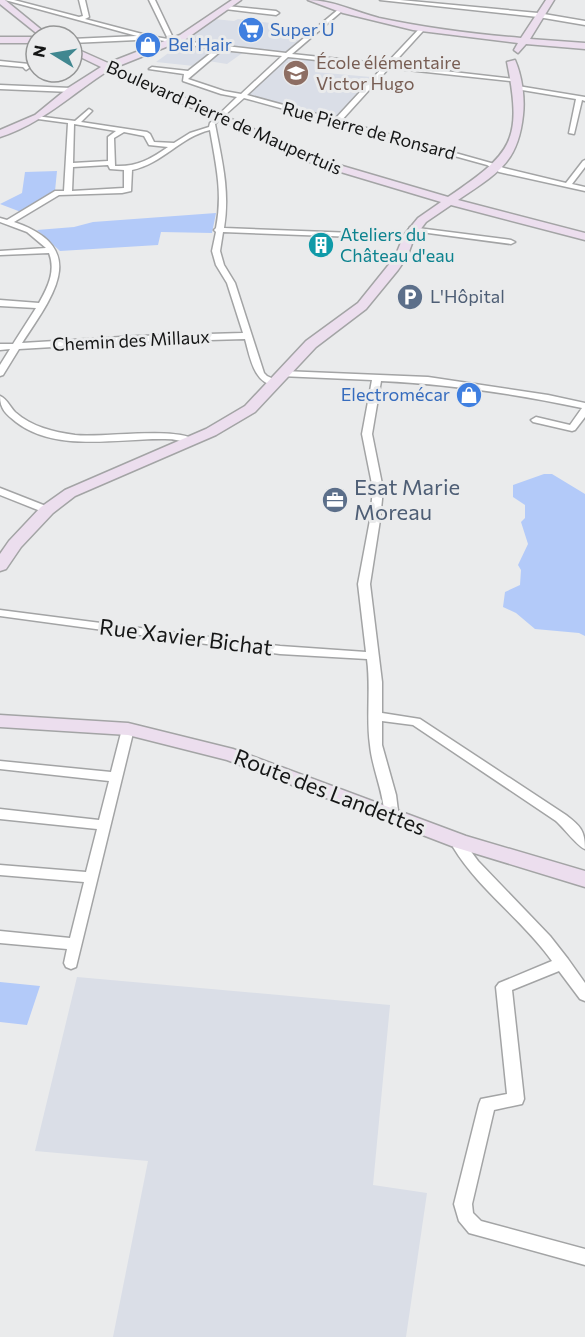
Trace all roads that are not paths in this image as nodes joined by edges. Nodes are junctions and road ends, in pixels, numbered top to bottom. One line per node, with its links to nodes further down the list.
1 (0, 0): 17 (street)
2 (8, 0): 15 (street)
3 (82, 0): 15 (street)
4 (152, 0): 23 (street)
5 (237, 0): 11 (street)
6 (312, 0): 12 (street)
7 (384, 0): 10 (street)
8 (431, 0): 10 (street)
9 (550, 0): 14 (street)
10 (421, 4): 14 (street)
11 (226, 8): 13 (street); 23 (street)
12 (340, 10): 18 (street); 27 (street)
13 (276, 13)
14 (538, 15): 16 (street); 24 (street)
15 (80, 19): 19 (street)
16 (585, 23)
17 (30, 24)
18 (421, 30): 24 (street); 31 (street)
19 (150, 38): 22 (street); 23 (street)
20 (0, 40): 21 (street)
21 (24, 40)
22 (84, 41)
23 (172, 41): 26 (street); 32 (street)
24 (523, 41): 25 (street); 35 (street)
25 (585, 46)
26 (221, 48): 27 (street); 34 (street)
27 (287, 55): 31 (street); 39 (street)
28 (84, 56): 32 (street, Boulevard Pierre de Maupertuis)
29 (0, 63): 30 (street)
30 (24, 65)
31 (389, 65): 35 (street); 45 (street)
32 (106, 67): 38 (street); 43 (street, Boulevard Pierre de Maupertuis)
33 (152, 69): 34 (street)
34 (190, 73): 39 (street, Rue Pierre de Ronsard)
35 (515, 82): 40 (street); 54 (street)
36 (0, 87): 38 (street)
37 (585, 88): 40 (street)
38 (71, 90): 42 (street)
39 (241, 96): 43 (street); 45 (street, Rue Pierre de Ronsard)
40 (581, 98): 49 (street)
41 (88, 111): 44 (street)
42 (38, 117): 44 (street); 48 (street)
43 (218, 117): 46 (street); 59 (street, Boulevard Pierre de Maupertuis)
44 (74, 122): 47 (street); 53 (street)
45 (336, 122): 54 (street, Rue Pierre de Ronsard)
46 (212, 128): 50 (street); 61 (street)
47 (123, 130): 50 (street); 52 (street)
48 (0, 134)
49 (572, 134)
50 (177, 145): 55 (street)
51 (585, 162): 56 (street)
52 (111, 163): 53 (street); 55 (street)
53 (69, 165): 58 (street)
54 (497, 167): 56 (street, Rue Pierre de Ronsard); 59 (street)
55 (128, 168): 58 (street)
56 (568, 184): 57 (street, Rue Pierre de Ronsard)
57 (585, 189)
58 (68, 193): 60 (street)
59 (448, 201): 62 (street); 63 (street, Boulevard Pierre de Maupertuis)
60 (4, 221): 65 (street)
61 (218, 230): 62 (street); 69 (street)
62 (411, 233): 64 (street); 73 (street)
63 (585, 237)
64 (511, 242)
65 (52, 250): 66 (street); 68 (street)
66 (0, 254)
67 (0, 303): 68 (street)
68 (40, 306): 71 (street)
69 (247, 336): 71 (street, Chemin des Millaux); 73 (street)
70 (0, 347): 71 (street, Chemin des Millaux)
71 (15, 347): 72 (street)
72 (0, 371)
73 (279, 378): 74 (street); 81 (street)
74 (377, 378): 76 (street); 86 (street)
75 (0, 399): 77 (street)
76 (585, 408): 79 (street)
77 (4, 413): 81 (street)
78 (536, 420): 79 (street)
79 (572, 428): 80 (street)
80 (585, 431)
81 (192, 441): 83 (street)
82 (0, 491): 83 (street)
83 (47, 510): 84 (street)
84 (0, 566)
85 (0, 613): 86 (street, Rue Xavier Bichat)
86 (372, 656): 87 (street)
87 (377, 717): 93 (street); 96 (street)
88 (0, 721): 89 (street, Route des Landettes)
89 (128, 729): 91 (street); 93 (street, Route des Landettes)
90 (0, 765): 91 (street)
91 (117, 777): 94 (street)
92 (0, 814): 94 (street)
93 (388, 814): 95 (street, Route des Landettes)
94 (105, 825): 98 (street)
95 (461, 842): 99 (street, Route des Landettes); 103 (street)
96 (585, 844)
97 (0, 870): 98 (street)
98 (92, 878): 101 (street)
99 (585, 879)
100 (0, 937): 101 (street)
101 (76, 944): 102 (street)
102 (71, 963)
103 (563, 963): 104 (street); 105 (street)
104 (585, 995)
105 (585, 1257)

